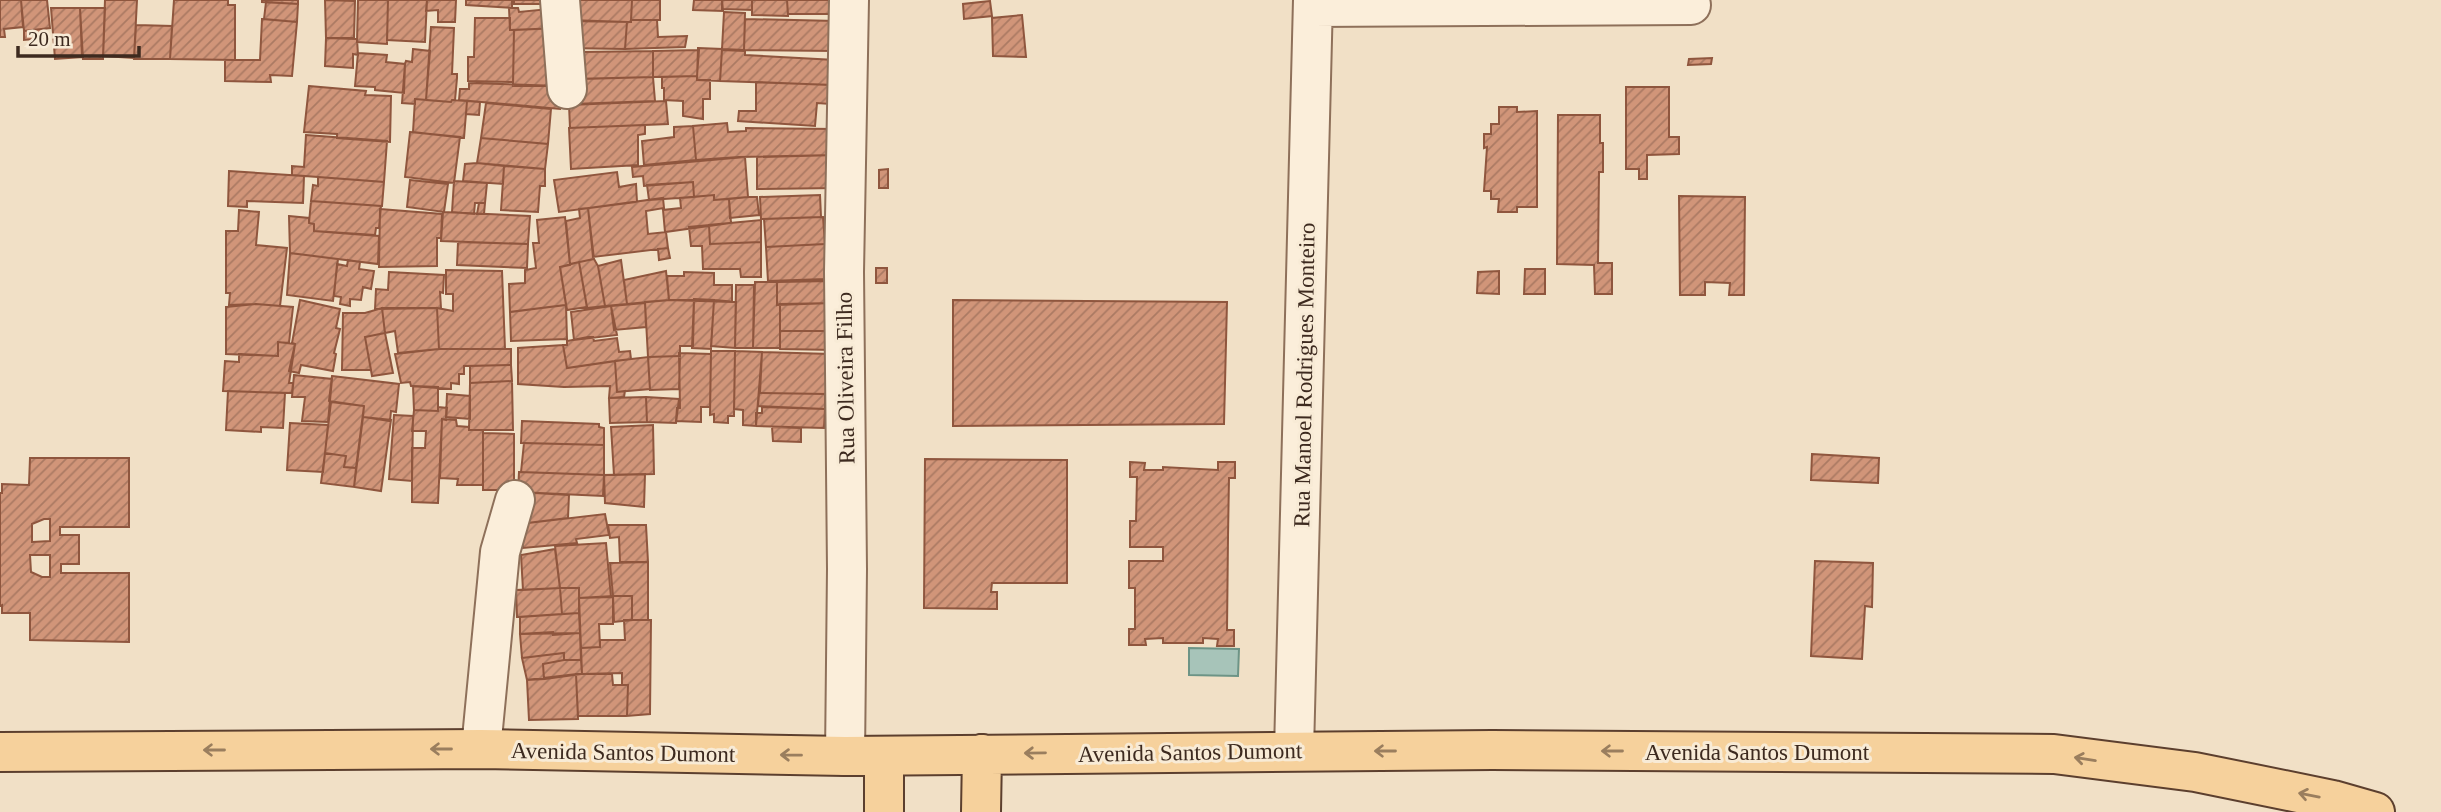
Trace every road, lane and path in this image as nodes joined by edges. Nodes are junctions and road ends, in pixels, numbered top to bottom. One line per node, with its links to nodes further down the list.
1 (560, 0): 5 (street)
2 (849, 0): 11 (street, Rua Oliveira Filho)
3 (1313, 4): 4 (street); 8 (street, Rua Manoel Rodrigues Monteiro)
4 (1691, 5)
5 (567, 89)
6 (514, 500): 7 (street)
7 (481, 749): 9 (main road, Avenida Santos Dumont, one-way to 9); 11 (main road, Avenida Santos Dumont, one-way to 7)
8 (1294, 751): 10 (main road, Avenida Santos Dumont, one-way to 10); 15 (main road, Avenida Santos Dumont, one-way to 8)
9 (0, 752)
10 (982, 754): 12 (main road, Avenida Santos Dumont); 14 (main road)
11 (845, 756): 12 (main road, Avenida Santos Dumont)
12 (884, 756): 13 (main road)
13 (884, 812)
14 (981, 812)
15 (2375, 812)

